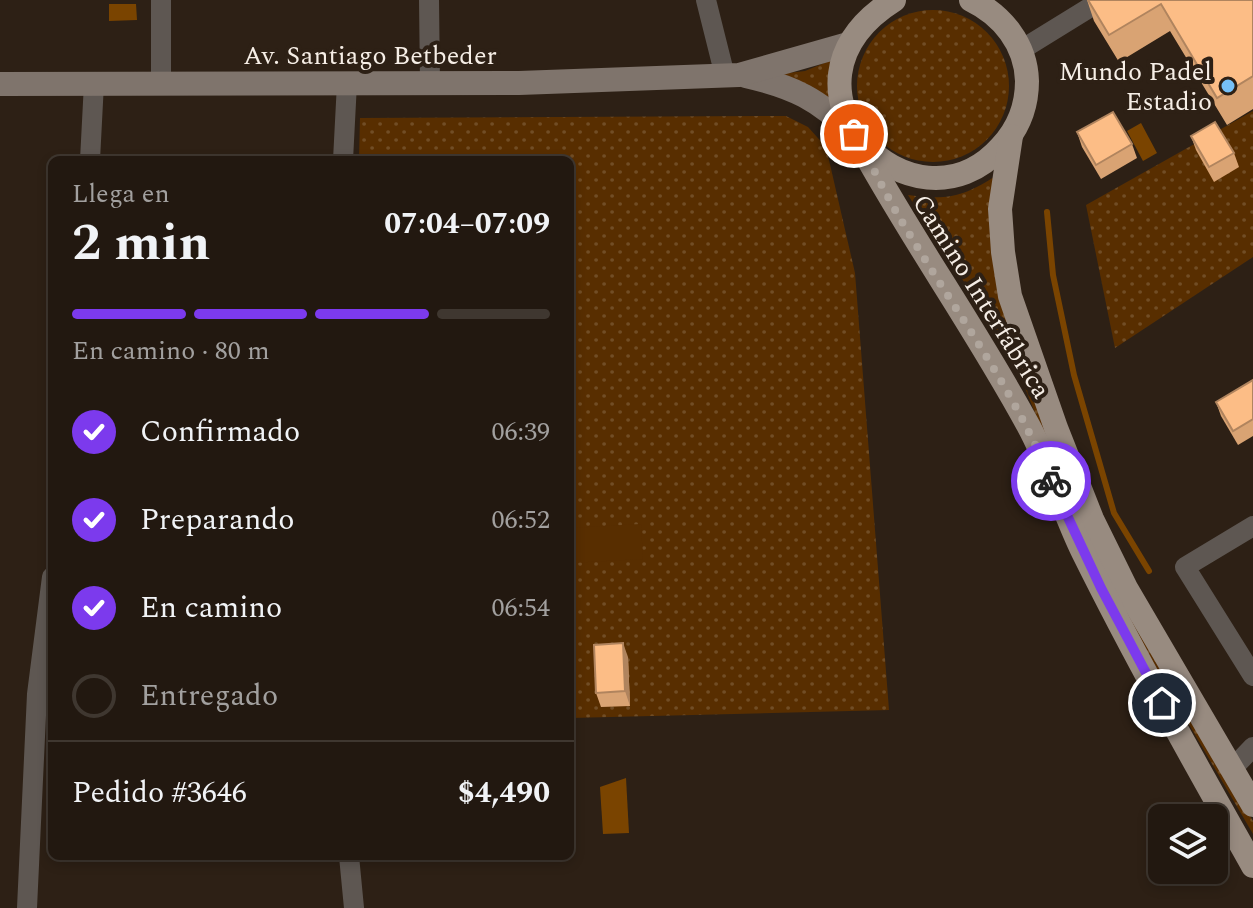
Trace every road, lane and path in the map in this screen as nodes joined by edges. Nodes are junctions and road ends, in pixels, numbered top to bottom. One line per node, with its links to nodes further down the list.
1 (161, 0): 15 (street)
2 (429, 0): 13 (street)
3 (706, 0): 10 (street)
4 (894, 0): 7 (main road, Camino Interfábrica)
5 (1102, 0): 9 (street)
6 (981, 3): 9 (main road, Camino Interfábrica)
7 (872, 7): 8 (main road, Camino Interfábrica)
8 (848, 44): 10 (main road); 16 (main road, Camino Interfábrica)
9 (1021, 50): 17 (main road, Camino Interfábrica)
10 (732, 75): 13 (main road, Av. Santiago Betbeder); 16 (main road)
11 (94, 83): 14 (main road, Av. Santiago Betbeder); 15 (main road, Av. Santiago Betbeder); 18 (street)
12 (347, 83): 13 (main road, Av. Santiago Betbeder); 15 (main road, Av. Santiago Betbeder); 19 (street)
13 (430, 83)
14 (0, 84)
15 (161, 84)
16 (856, 136): 17 (main road, Camino Interfábrica); 27 (main road, Camino Interfábrica)
17 (1011, 136): 24 (main road, Camino Interfábrica)
18 (90, 156)
19 (343, 156)
20 (1253, 526): 22 (street)
21 (48, 610): 28 (street)
22 (1253, 676)
23 (1253, 747): 24 (street)
24 (1232, 769): 25 (main road, Camino Interfábrica)
25 (1253, 805)
26 (349, 860): 29 (street)
27 (1253, 866)
28 (27, 908)
29 (354, 908)

